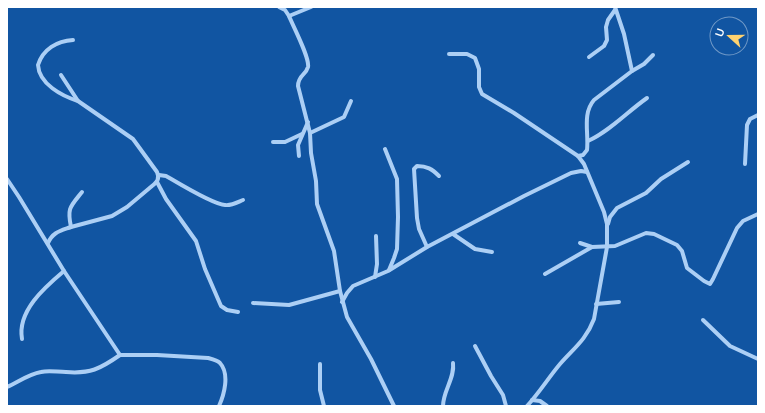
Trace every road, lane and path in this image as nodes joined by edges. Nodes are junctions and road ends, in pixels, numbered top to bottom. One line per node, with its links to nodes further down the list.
1 (279, 7): 4 (street)
2 (311, 7): 4 (street)
3 (615, 8): 8 (street); 9 (street)
4 (289, 16): 15 (street)
5 (74, 40): 12 (street)
6 (449, 54): 22 (street)
7 (653, 55): 9 (street)
8 (589, 57)
9 (632, 71): 18 (street)
10 (61, 75): 12 (street)
11 (647, 98): 18 (street)
12 (78, 101): 26 (street)
13 (351, 101): 16 (street)
14 (758, 115): 24 (street)
15 (308, 122): 16 (street); 17 (street)
16 (310, 133): 47 (street)
17 (302, 134): 19 (street); 21 (street)
18 (588, 141): 22 (street)
19 (273, 142)
20 (385, 148): 44 (street)
21 (299, 156)
22 (578, 156): 25 (street)
23 (688, 162): 33 (street)
24 (745, 164)
25 (587, 172): 33 (street); 35 (street)
26 (159, 175): 29 (street); 31 (street)
27 (439, 176): 39 (street)
28 (7, 179): 37 (street)
29 (157, 182): 34 (street); 52 (street)
30 (82, 192): 34 (street)
31 (243, 200)
32 (758, 214): 41 (street)
33 (607, 224): 41 (street)
34 (70, 227): 37 (street)
35 (453, 234): 39 (street); 42 (street)
36 (376, 236): 46 (street)
37 (48, 243): 43 (street)
38 (580, 243): 40 (street)
39 (427, 247): 44 (street)
40 (592, 247): 41 (street); 45 (street)
41 (607, 248): 51 (street)
42 (492, 252)
43 (64, 271): 54 (street); 56 (street)
44 (388, 271): 46 (street)
45 (545, 274)
46 (375, 277): 48 (street)
47 (340, 291): 48 (street); 50 (street)
48 (342, 302): 64 (street)
49 (619, 302): 51 (street)
50 (253, 303)
51 (596, 304): 61 (street)
52 (238, 312)
53 (703, 320): 57 (street)
54 (22, 339)
55 (475, 346): 66 (street)
56 (120, 355): 60 (street); 62 (street)
57 (758, 359)
58 (453, 363): 65 (street)
59 (320, 364): 63 (street)
60 (7, 387)
61 (532, 400): 67 (street); 68 (street)
62 (219, 406)
63 (324, 406)
64 (394, 406)
65 (443, 406)
66 (506, 406)
67 (527, 406)
68 (547, 406)

